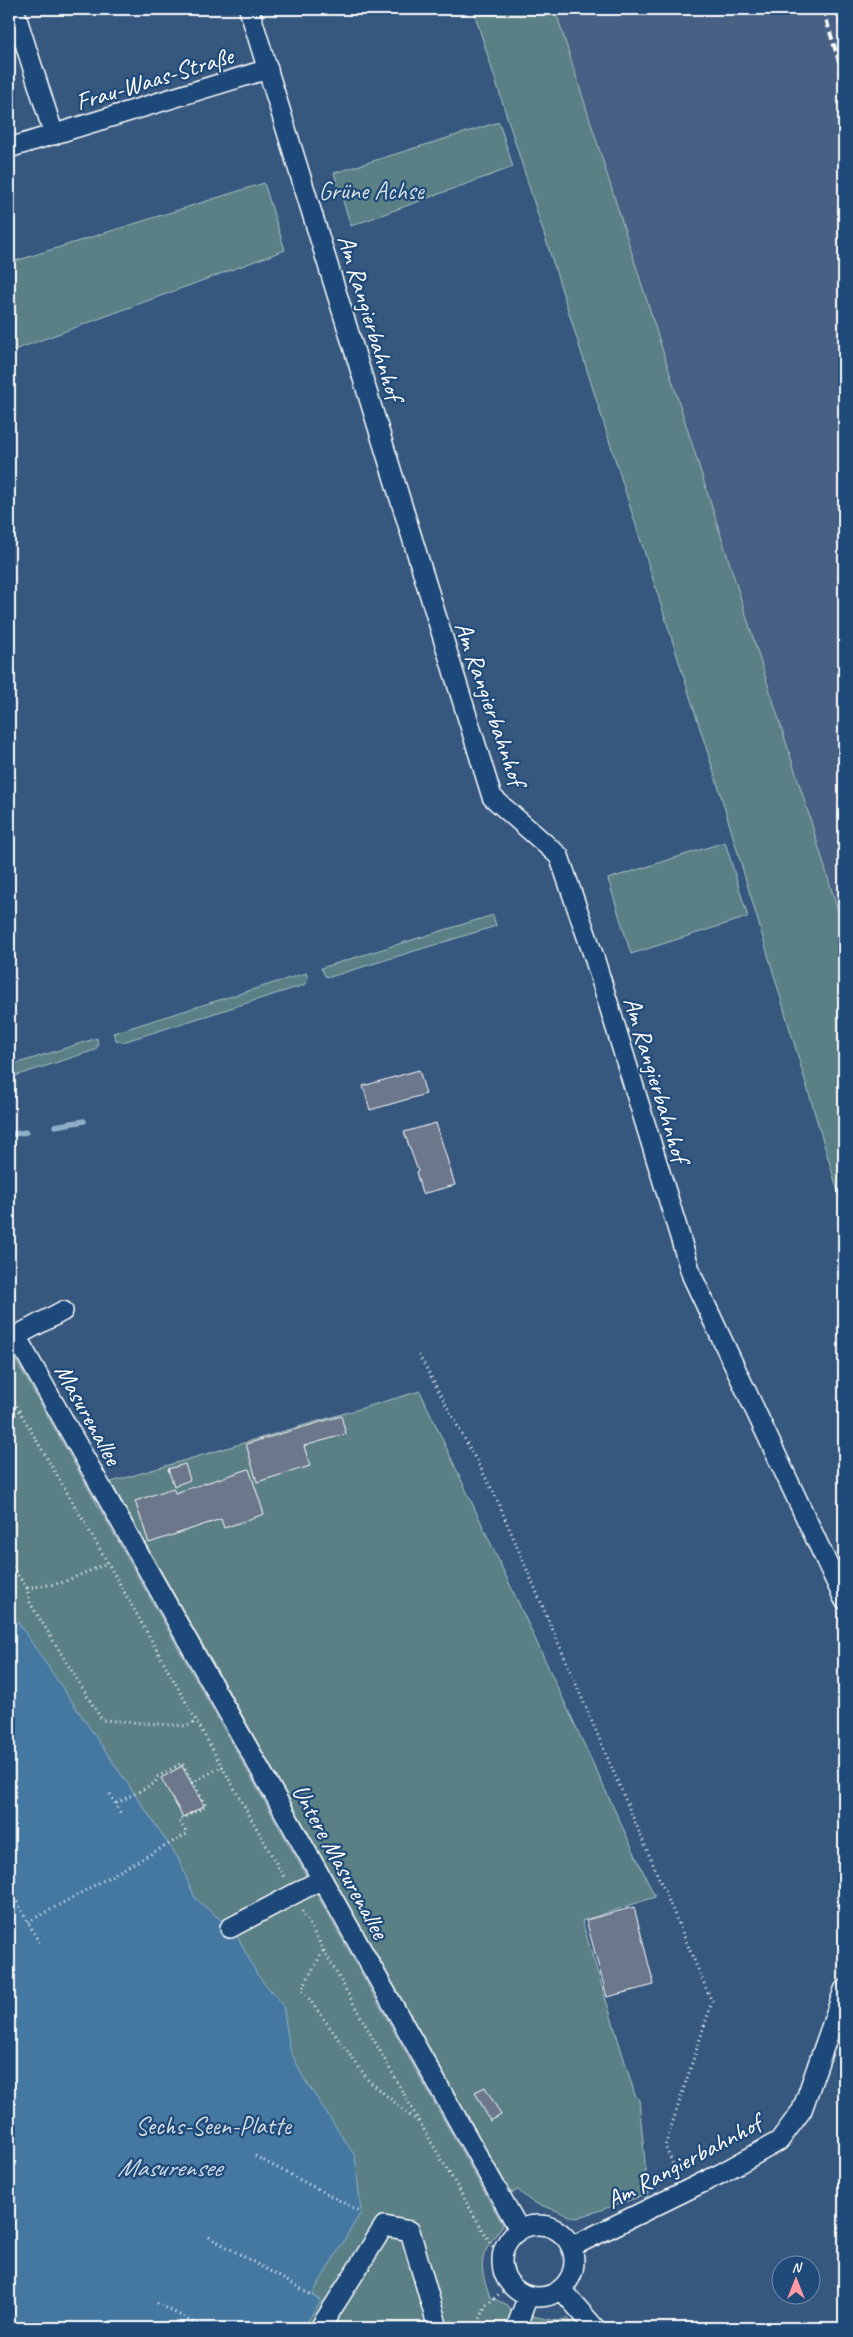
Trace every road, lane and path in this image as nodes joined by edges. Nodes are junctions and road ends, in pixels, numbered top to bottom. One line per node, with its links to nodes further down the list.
1 (14, 9): 4 (street, Frau-Waas-Straße)
2 (249, 9): 3 (street, Am Rangierbahnhof)
3 (268, 69): 4 (street, Frau-Waas-Straße); 14 (street, Am Rangierbahnhof)
4 (54, 135): 5 (street, Frau-Waas-Straße)
5 (9, 148)
6 (63, 1311): 9 (street, Masurenallee)
7 (419, 1355): 30 (path)
8 (9, 1393): 10 (path)
9 (119, 1517): 21 (street, Untere Masurenallee)
10 (99, 1547)
11 (9, 1563): 13 (path)
12 (108, 1563): 13 (path)
13 (27, 1588): 15 (path)
14 (844, 1599)
15 (197, 1721)
16 (223, 1766): 17 (path)
17 (192, 1783): 19 (path); 23 (path)
18 (110, 1794): 19 (path)
19 (115, 1804): 20 (path)
20 (121, 1814)
21 (322, 1879): 24 (street); 32 (street, Untere Masurenallee)
22 (17, 1902): 23 (path)
23 (28, 1922): 25 (path)
24 (230, 1928)
25 (39, 1942)
26 (324, 1950): 28 (path)
27 (844, 1990): 30 (street, Am Rangierbahnhof)
28 (420, 2123)
29 (256, 2156): 31 (path)
30 (684, 2191): 34 (street, Am Rangierbahnhof)
31 (361, 2212)
32 (519, 2229): 34 (street); 35 (street)
33 (209, 2237): 37 (path)
34 (571, 2247): 36 (street)
35 (510, 2285): 38 (street); 43 (path)
36 (561, 2289): 38 (street); 45 (street)
37 (312, 2295)
38 (528, 2296): 44 (street)
39 (157, 2303): 40 (path)
40 (203, 2328)
41 (320, 2328): 42 (street)
42 (438, 2328)
43 (477, 2328)
44 (516, 2328)
45 (595, 2328)

